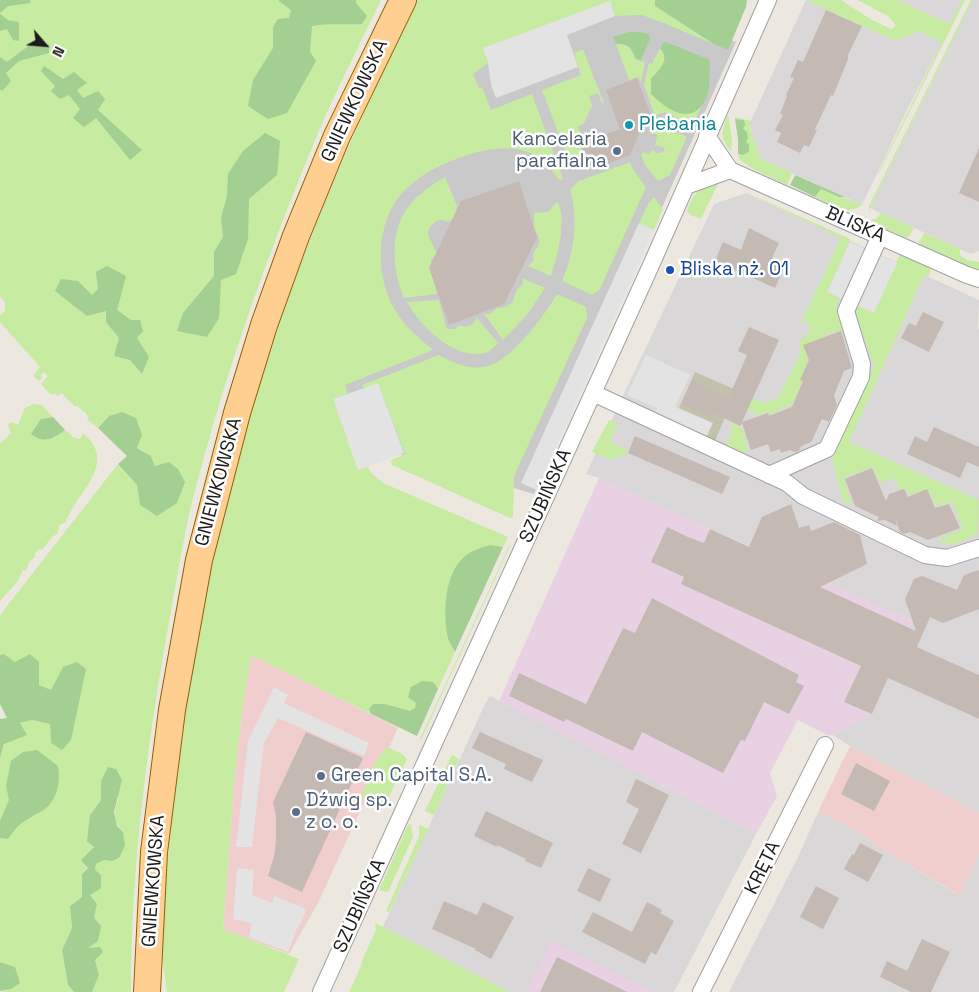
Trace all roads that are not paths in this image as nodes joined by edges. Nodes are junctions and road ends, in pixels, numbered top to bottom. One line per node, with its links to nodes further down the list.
1 (403, 0): 12 (main road, GNIEWKOWSKA)
2 (768, 0): 3 (street, SZUBIŃSKA)
3 (707, 136): 4 (street); 5 (street, SZUBIŃSKA)
4 (730, 170): 5 (street); 6 (street, BLISKA)
5 (686, 186): 8 (street, SZUBIŃSKA)
6 (880, 236): 7 (street, BLISKA); 9 (street)
7 (979, 279)
8 (593, 393): 9 (street); 13 (street, SZUBIŃSKA)
9 (769, 475): 10 (street)
10 (979, 548)
11 (825, 745): 14 (street, KRĘTA)
12 (147, 992)
13 (321, 992)
14 (701, 992)

